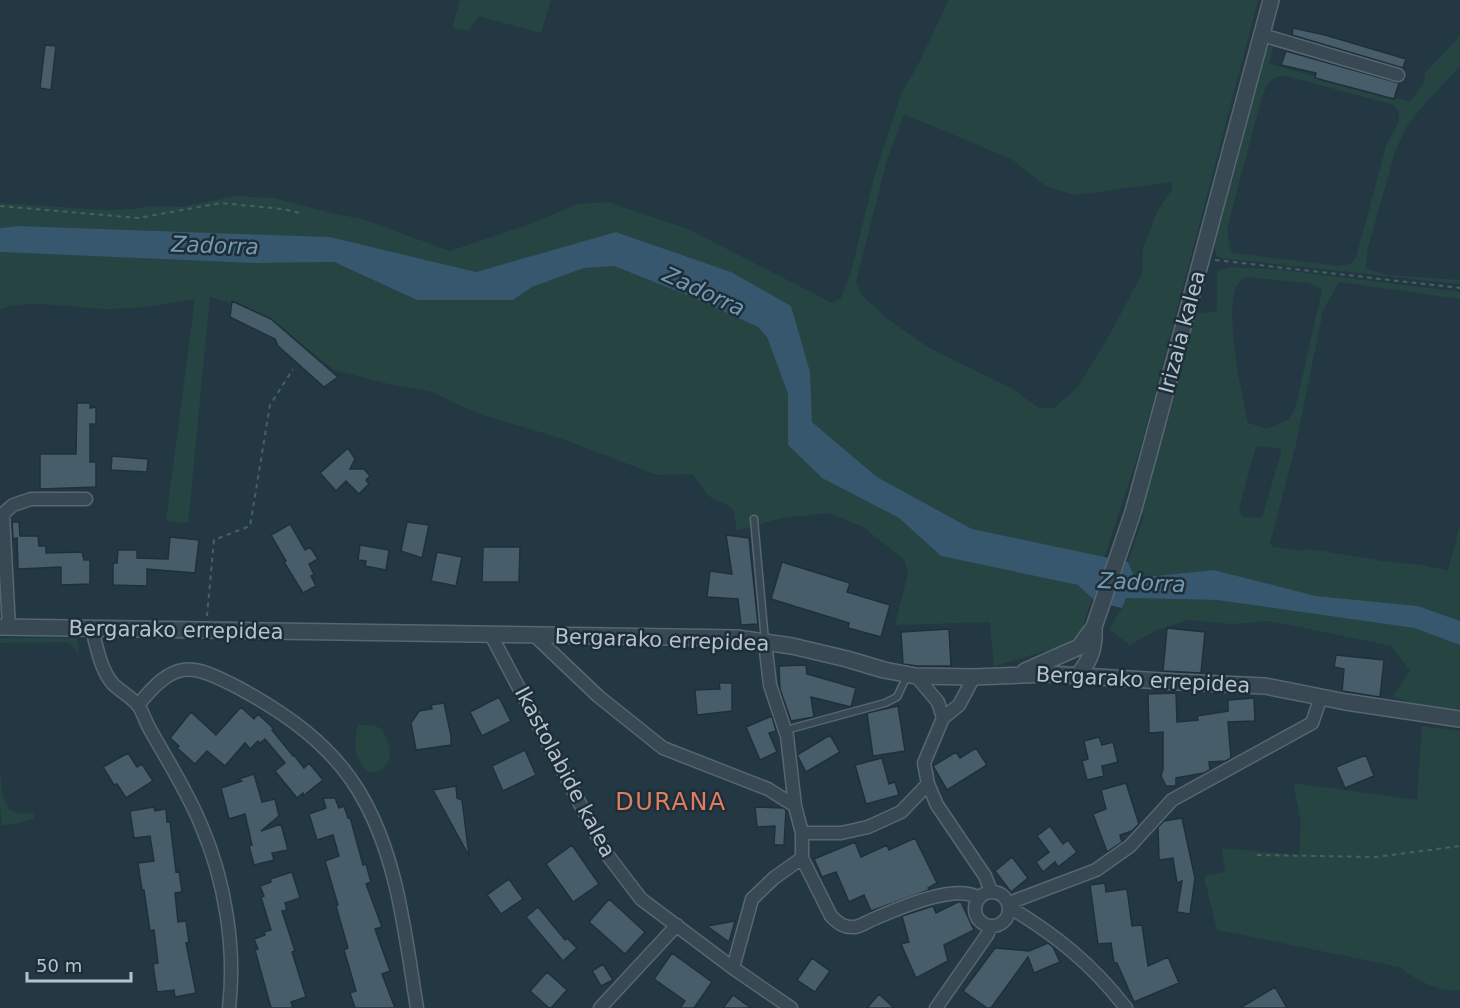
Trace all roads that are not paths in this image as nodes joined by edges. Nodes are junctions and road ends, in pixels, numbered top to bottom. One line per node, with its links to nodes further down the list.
1 (1271, 0): 2 (street, Irizaia kalea)
2 (1262, 35): 3 (street); 11 (street, Irizaia kalea)
3 (1398, 75)
4 (86, 499): 6 (street)
5 (754, 519): 10 (lane)
6 (4, 628): 7 (street, Bergarako errepidea)
7 (92, 629): 8 (street, Bergarako errepidea); 18 (street)
8 (491, 635): 9 (street, Bergarako errepidea); 29 (street, Ikastolabide kalea)
9 (535, 636): 10 (street, Bergarako errepidea); 23 (street)
10 (765, 642): 14 (street, Bergarako errepidea); 21 (street)
11 (1085, 650): 12 (street); 13 (street, Irizaia kalea); 16 (street)
12 (1018, 674): 13 (street, Bergarako errepidea); 15 (street, Bergarako errepidea)
13 (1078, 675): 16 (street, Bergarako errepidea)
14 (912, 676): 15 (street, Bergarako errepidea); 19 (street); 21 (lane)
15 (974, 677): 19 (street)
16 (1120, 677): 17 (street, Bergarako errepidea)
17 (1321, 697): 20 (street, Bergarako errepidea); 28 (street)
18 (138, 705): 32 (street); 33 (street)
19 (943, 718): 22 (street)
20 (1460, 719)
21 (786, 730): 23 (street)
22 (928, 784): 24 (street); 26 (street)
23 (795, 806): 24 (street)
24 (802, 833): 25 (street)
25 (802, 858): 27 (street); 31 (street)
26 (992, 891): 27 (street); 28 (street)
27 (979, 898): 30 (street)
28 (1009, 905): 30 (street); 37 (street)
29 (677, 925): 31 (street, Ikastolabide kalea); 34 (street)
30 (991, 926): 36 (street)
31 (733, 968): 35 (street, Ikastolabide kalea)
32 (230, 1008)
33 (417, 1008)
34 (600, 1008)
35 (791, 1008)
36 (936, 1008)
37 (1126, 1008)

